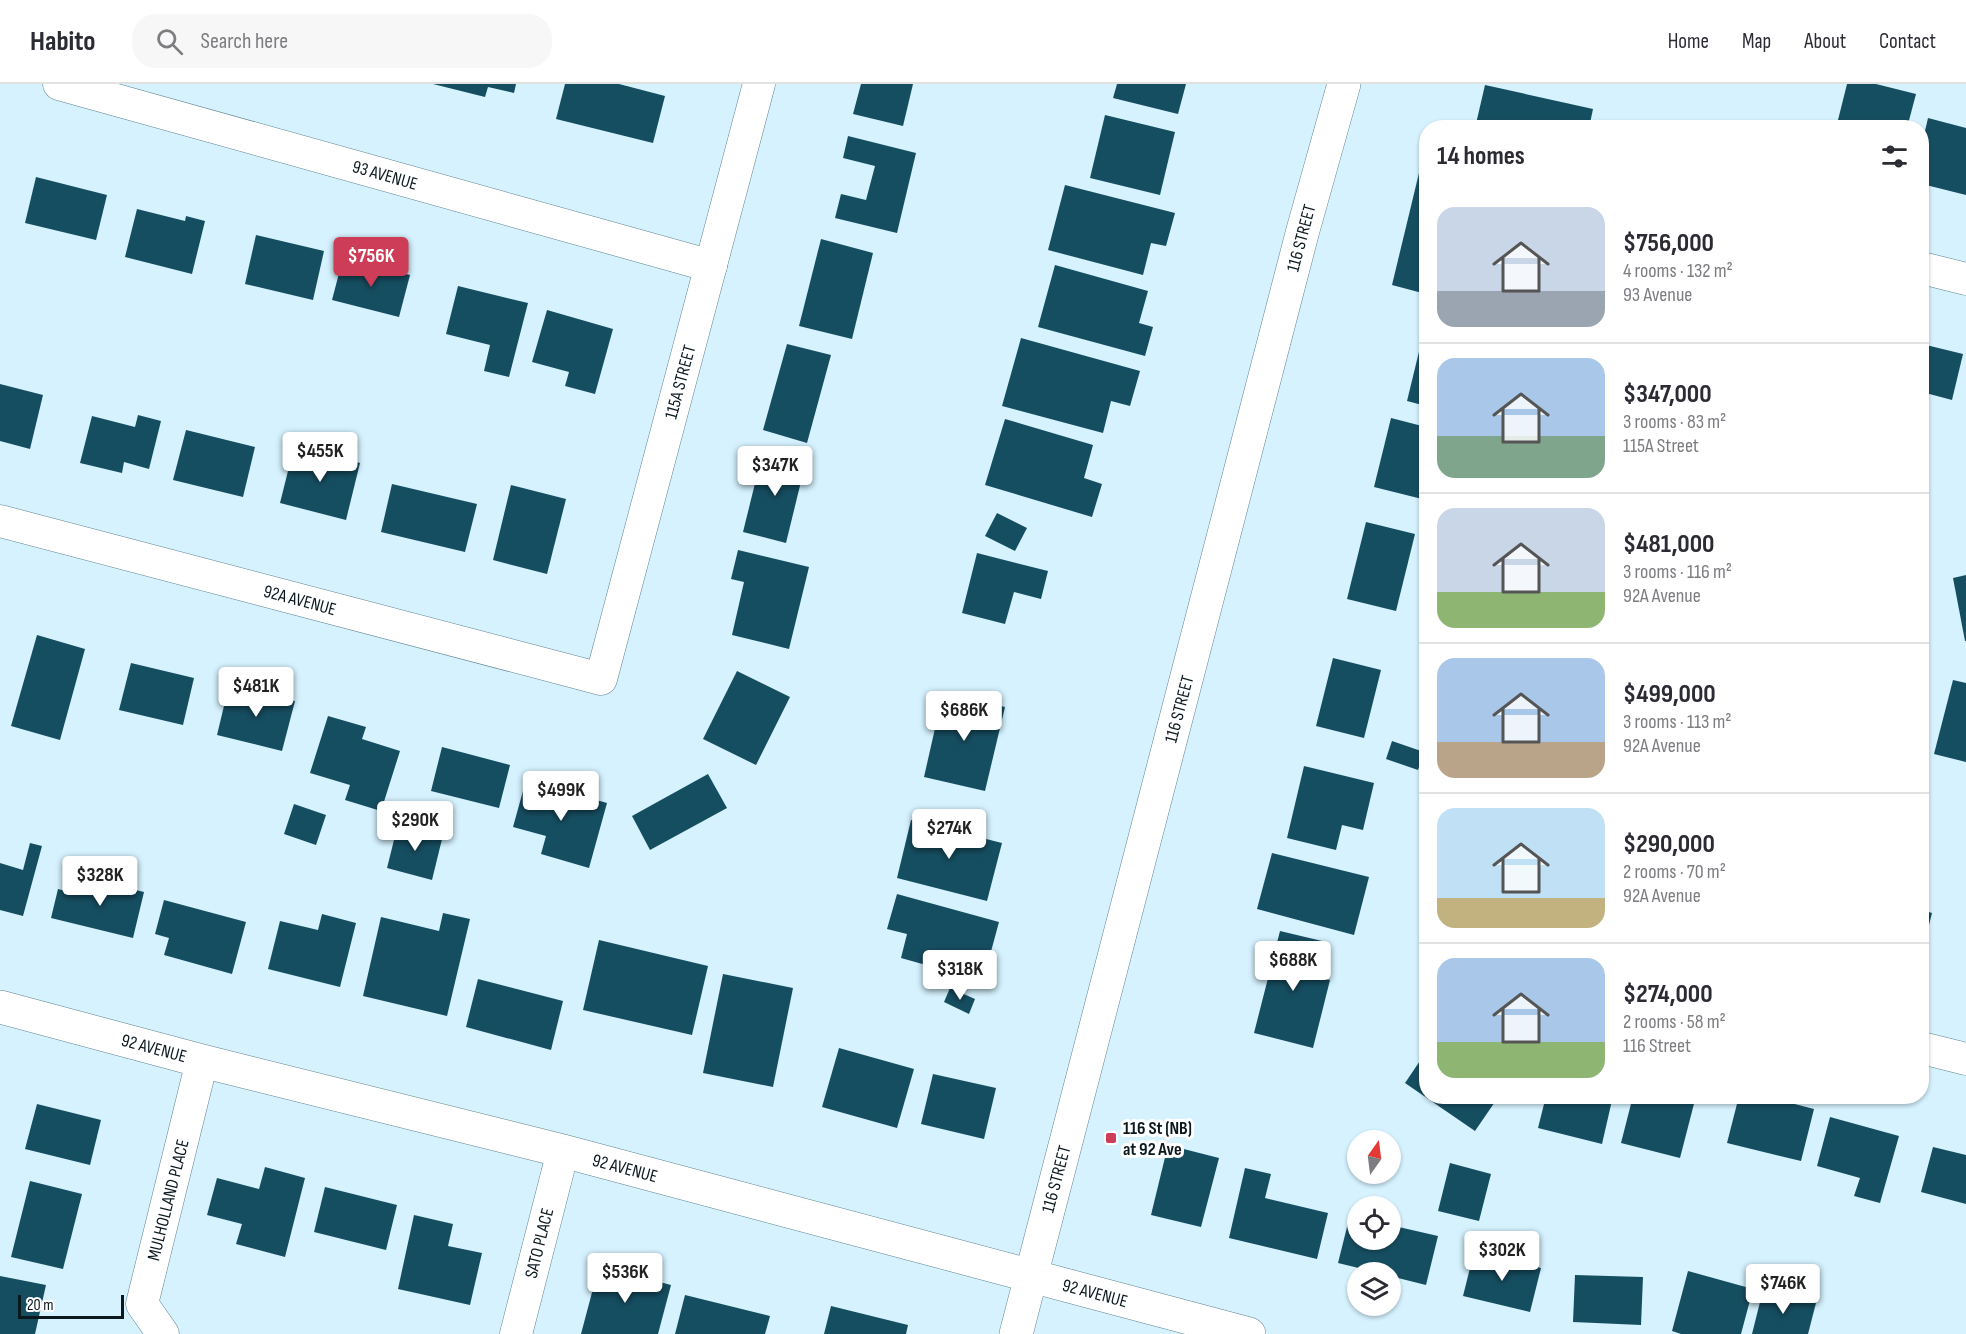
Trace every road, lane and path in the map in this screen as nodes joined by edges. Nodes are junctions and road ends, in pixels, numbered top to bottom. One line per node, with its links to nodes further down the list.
1 (59, 84): 4 (street, 93 AVENUE)
2 (759, 84): 4 (street, 115A STREET)
3 (1344, 84): 14 (street, 116 STREET)
4 (711, 266): 8 (street, 115A STREET)
5 (1929, 270): 6 (street)
6 (1966, 279)
7 (0, 521): 8 (street, 92A AVENUE)
8 (601, 679)
9 (0, 1007): 12 (street, 92 AVENUE)
10 (1929, 1050): 11 (street)
11 (1966, 1059)
12 (202, 1060): 13 (street, 92 AVENUE); 15 (street, MULHOLLAND PLACE)
13 (563, 1151): 14 (street, 92 AVENUE); 16 (street, SATO PLACE)
14 (1031, 1276): 17 (street, 116 STREET); 18 (street, 92 AVENUE)
15 (163, 1334)
16 (516, 1334)
17 (1016, 1334)
18 (1249, 1334)

